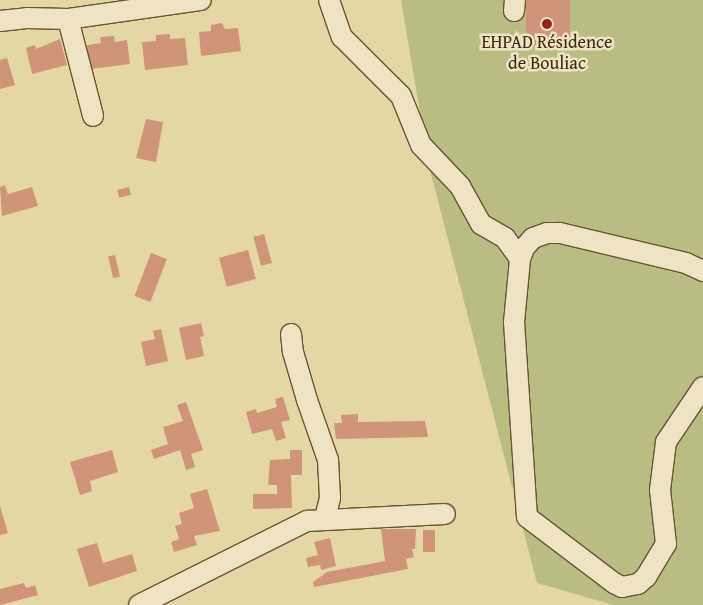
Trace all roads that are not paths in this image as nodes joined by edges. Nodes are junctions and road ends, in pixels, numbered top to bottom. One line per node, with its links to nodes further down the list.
1 (200, 0): 3 (street)
2 (329, 0): 6 (street)
3 (68, 19): 4 (street); 5 (street)
4 (0, 21)
5 (93, 116)
6 (520, 259): 7 (street); 9 (street)
7 (703, 271)
8 (291, 334): 11 (street)
9 (703, 387)
10 (445, 514): 11 (street)
11 (325, 518): 12 (street)
12 (139, 605)

